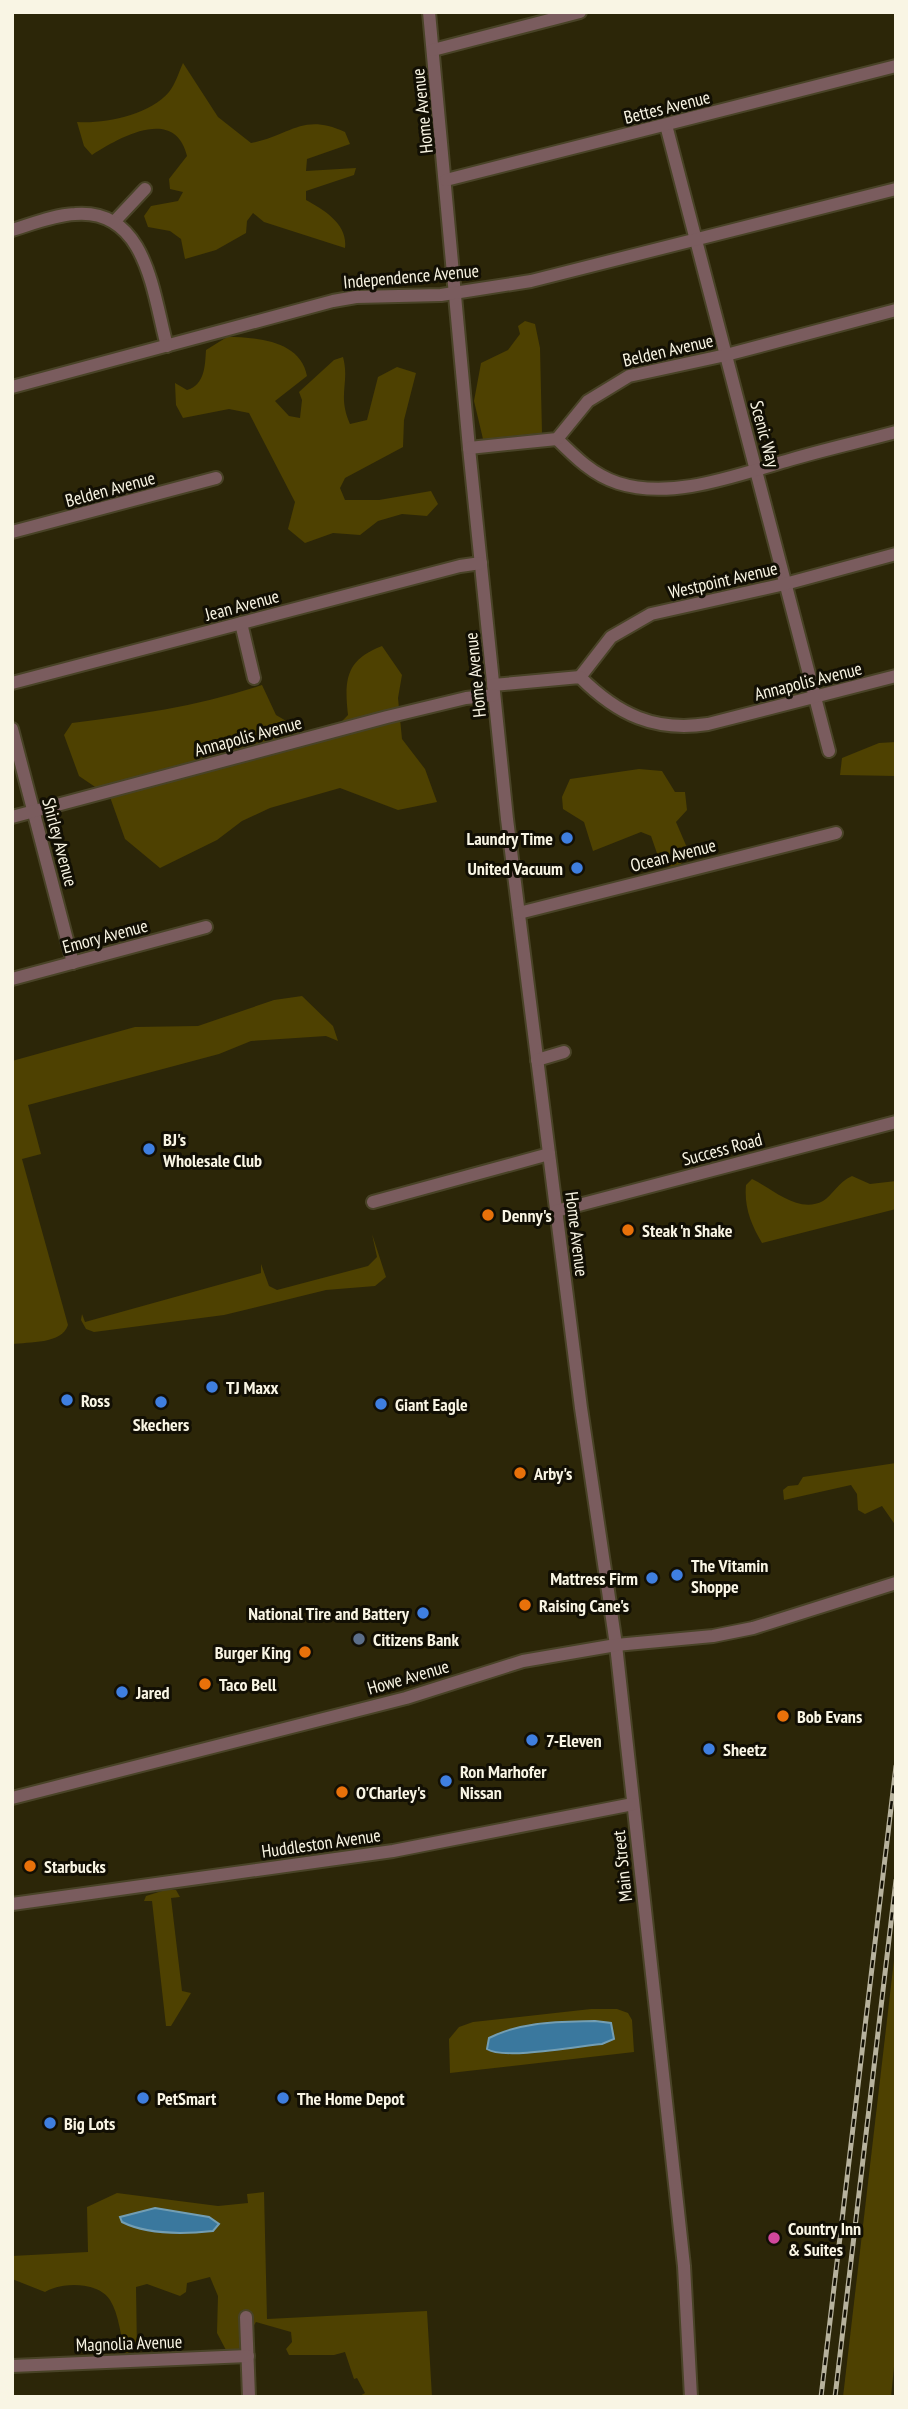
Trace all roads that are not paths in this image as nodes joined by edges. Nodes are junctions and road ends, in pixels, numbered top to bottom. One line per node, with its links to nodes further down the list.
1 (429, 12): 3 (street, Home Avenue)
2 (580, 12): 3 (street)
3 (433, 50): 6 (street, Home Avenue)
4 (896, 66): 5 (street, Bettes Avenue)
5 (666, 125): 6 (street, Bettes Avenue); 11 (street, Scenic Way)
6 (446, 180): 12 (street, Home Avenue)
7 (145, 189): 9 (street)
8 (896, 189): 11 (street, Independence Avenue)
9 (114, 222): 10 (street); 14 (street)
10 (12, 230)
11 (697, 241): 12 (street, Independence Avenue); 15 (street, Scenic Way)
12 (455, 292): 14 (street, Independence Avenue); 19 (street, Home Avenue)
13 (896, 310): 15 (street, Belden Avenue)
14 (167, 346): 16 (street, Independence Avenue)
15 (726, 355): 18 (street, Belden Avenue); 20 (street, Scenic Way)
16 (12, 387)
17 (896, 432): 20 (street)
18 (557, 439): 19 (street); 20 (street)
19 (469, 448): 24 (street, Home Avenue)
20 (756, 470): 25 (street, Scenic Way)
21 (216, 478): 22 (street, Belden Avenue)
22 (12, 532)
23 (896, 554): 25 (street, Westpoint Avenue)
24 (481, 563): 26 (street, Jean Avenue); 31 (street, Home Avenue)
25 (785, 584): 28 (street, Westpoint Avenue); 32 (street, Scenic Way)
26 (241, 623): 29 (street); 30 (street, Jean Avenue)
27 (896, 676): 32 (street, Annapolis Avenue)
28 (580, 677): 31 (street, Annapolis Avenue); 32 (street, Annapolis Avenue)
29 (254, 678)
30 (12, 683)
31 (494, 690): 35 (street, Annapolis Avenue); 38 (street, Home Avenue)
32 (815, 697): 34 (street, Scenic Way)
33 (12, 729): 35 (street, Shirley Avenue)
34 (829, 751)
35 (34, 811): 36 (street, Annapolis Avenue); 40 (street, Shirley Avenue)
36 (12, 817)
37 (836, 833): 38 (street, Ocean Avenue)
38 (519, 913): 43 (street, Home Avenue)
39 (206, 927): 40 (street, Emory Avenue)
40 (73, 963): 41 (street, Emory Avenue)
41 (12, 979)
42 (564, 1052): 43 (street)
43 (537, 1059): 45 (street, Home Avenue)
44 (896, 1122): 47 (street, Success Road)
45 (549, 1154): 46 (street); 47 (street, Home Avenue)
46 (373, 1202)
47 (556, 1211): 48 (street, Home Avenue)
48 (572, 1333): 50 (street, Main Street)
49 (896, 1583): 50 (street, Howe Avenue)
50 (616, 1645): 51 (street, Howe Avenue); 52 (street, Main Street)
51 (12, 1798)
52 (633, 1804): 53 (street, Huddleston Avenue); 58 (street, Main Street)
53 (12, 1904)
54 (247, 2317): 55 (street)
55 (248, 2356): 56 (street, Magnolia Avenue); 57 (street)
56 (12, 2366)
57 (249, 2397)
58 (691, 2397)

